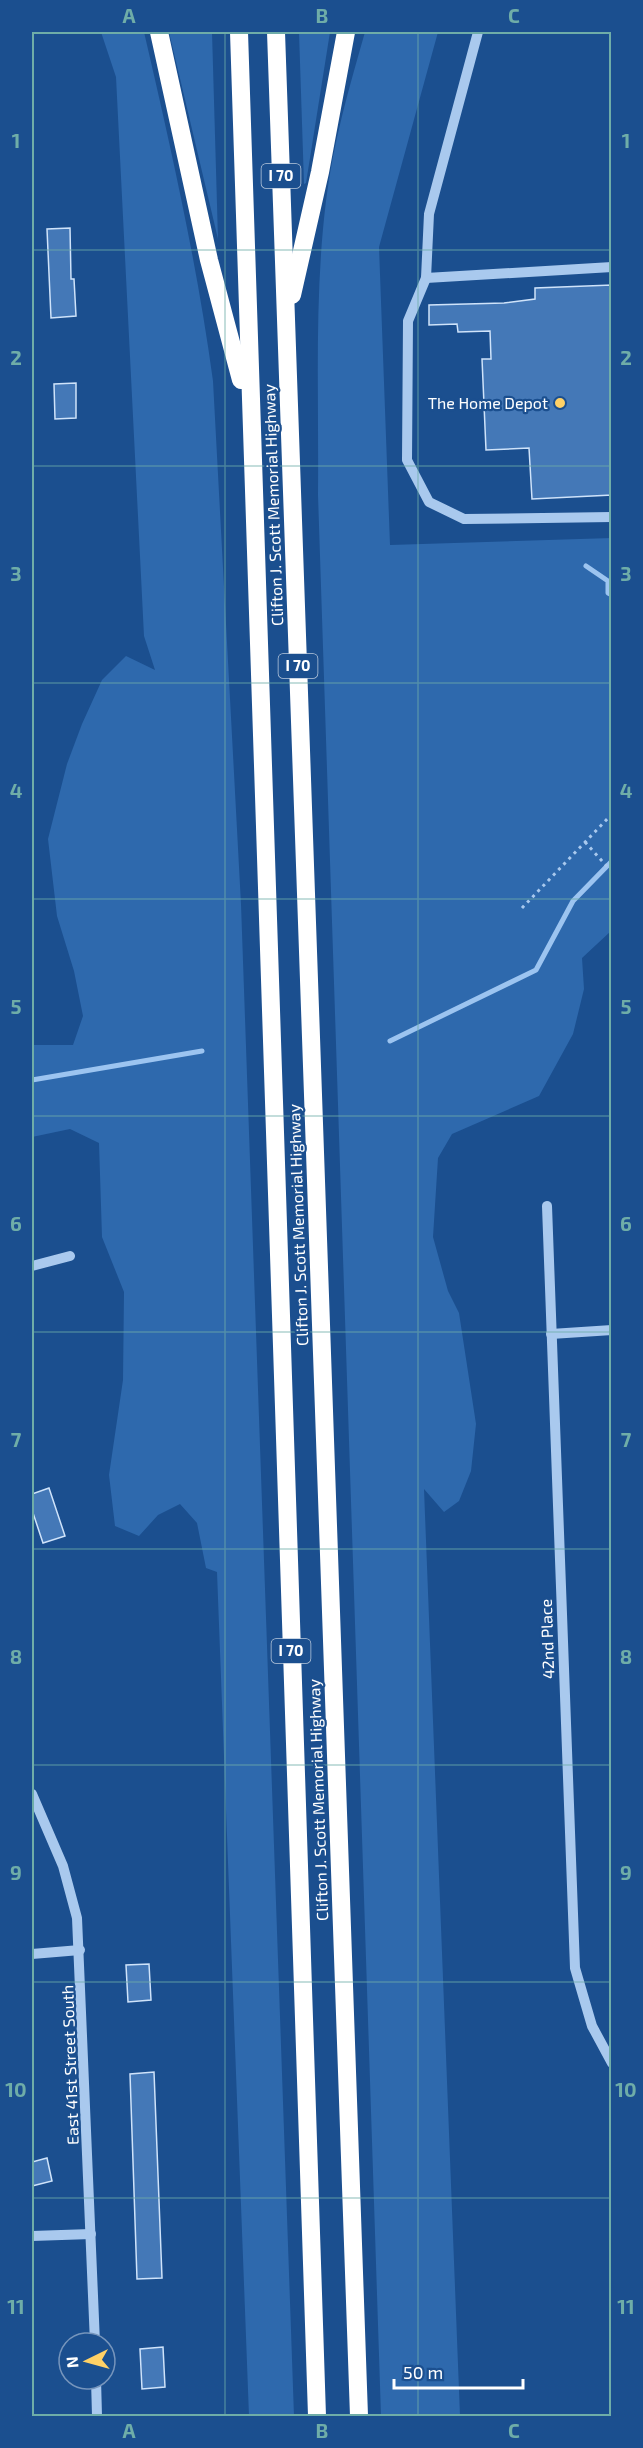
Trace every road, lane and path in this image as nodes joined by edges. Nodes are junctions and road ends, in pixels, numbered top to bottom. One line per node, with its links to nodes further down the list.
1 (159, 32): 9 (highway)
2 (238, 32): 9 (highway, Clifton J. Scott Memorial Highway / I 70)
3 (276, 32): 8 (highway, Clifton J. Scott Memorial Highway / I 70)
4 (346, 32): 8 (highway)
5 (478, 32): 7 (street)
6 (612, 267): 7 (street)
7 (426, 278): 10 (street)
8 (286, 320): 30 (highway, Clifton J. Scott Memorial Highway / I 70)
9 (249, 411): 29 (highway, Clifton J. Scott Memorial Highway / I 70)
10 (612, 517)
11 (612, 814): 12 (path)
12 (585, 842): 13 (path); 14 (path)
13 (612, 872)
14 (522, 908)
15 (547, 1206): 19 (street, 42nd Place)
16 (70, 1256): 17 (street)
17 (32, 1266)
18 (612, 1330): 19 (street)
19 (551, 1334): 23 (street, 42nd Place)
20 (32, 1794): 21 (street, East 41st Street South)
21 (80, 1950): 22 (street); 24 (street, East 41st Street South)
22 (32, 1954)
23 (612, 2063)
24 (91, 2234): 25 (street); 26 (street, East 41st Street South)
25 (32, 2236)
26 (95, 2331)
27 (96, 2391): 28 (street)
28 (97, 2416)
29 (317, 2416)
30 (359, 2416)

